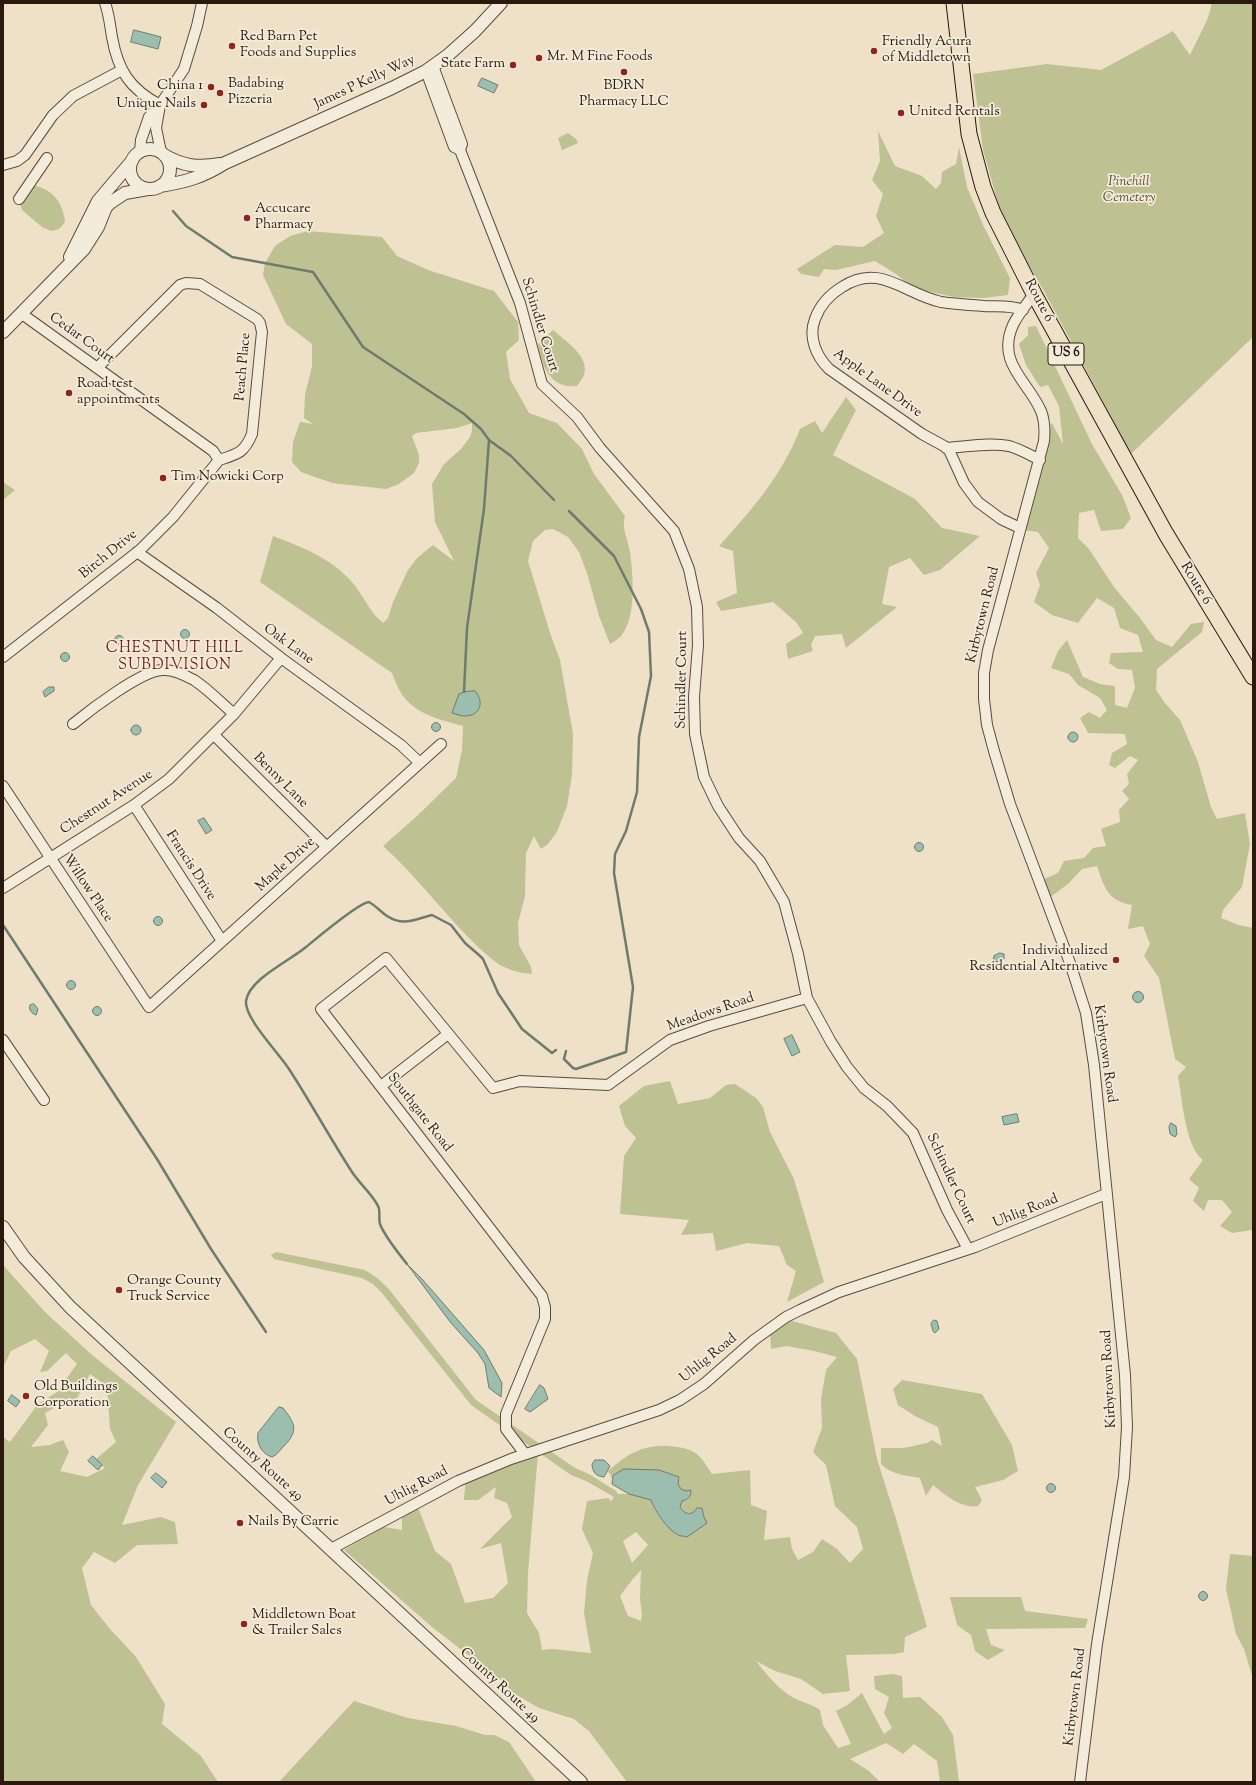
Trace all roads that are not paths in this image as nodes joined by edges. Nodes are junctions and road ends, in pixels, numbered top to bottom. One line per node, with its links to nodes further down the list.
1 (105, 3): 6 (street)
2 (202, 3): 7 (street)
3 (501, 3): 5 (street, James P Kelly Way)
4 (954, 3): 18 (main road, Route 6 / US 6)
5 (429, 69): 12 (street, James P Kelly Way); 42 (street, Schindler Court)
6 (122, 70): 7 (street); 13 (street)
7 (160, 105): 8 (street); 9 (street)
8 (140, 152): 9 (street); 11 (street)
9 (163, 154): 12 (street, James P Kelly Way); 14 (street)
10 (47, 158): 16 (street)
11 (132, 161): 15 (street); 17 (street)
12 (225, 163): 14 (street, James P Kelly Way)
13 (3, 165)
14 (160, 186): 15 (street)
15 (148, 189): 17 (street)
16 (18, 199)
17 (60, 273): 20 (street)
18 (1034, 294): 19 (street, Kirbytown Road); 30 (main road, Route 6 / US 6)
19 (1023, 310): 23 (street, Apple Lane Drive); 25 (street, Kirbytown Road)
20 (22, 314): 21 (street); 22 (street, Cedar Court)
21 (3, 332)
22 (97, 368): 24 (street, Cedar Court); 24 (street, Peach Place)
23 (946, 448): 25 (street); 26 (street)
24 (219, 460): 27 (street, Birch Drive)
25 (1040, 460): 26 (street, Kirbytown Road)
26 (1020, 528): 49 (street, Kirbytown Road)
27 (137, 552): 28 (street, Birch Drive); 29 (street, Oak Lane)
28 (3, 657)
29 (281, 658): 31 (street, Chestnut Avenue); 35 (street, Oak Lane)
30 (1253, 677)
31 (234, 714): 32 (street); 33 (street, Chestnut Avenue)
32 (72, 724)
33 (214, 735): 37 (street, Chestnut Avenue); 38 (street, Benny Lane)
34 (441, 744): 35 (street, Maple Drive)
35 (420, 763): 38 (street, Maple Drive)
36 (3, 786): 39 (street, Willow Place)
37 (134, 805): 39 (street, Chestnut Avenue); 41 (street, Francis Drive)
38 (326, 847): 41 (street, Maple Drive)
39 (49, 858): 40 (street, Chestnut Avenue); 43 (street, Willow Place)
40 (3, 888)
41 (222, 941): 43 (street, Maple Drive)
42 (808, 998): 47 (street, Meadows Road); 51 (street, Schindler Court)
43 (149, 1007)
44 (448, 1034): 46 (street); 46 (street, Southgate Road); 47 (street, Southgate Road)
45 (3, 1040): 48 (street)
46 (381, 1086): 52 (street, Southgate Road)
47 (493, 1088)
48 (44, 1100)
49 (1106, 1194): 51 (street, Uhlig Road); 55 (street, Kirbytown Road)
50 (3, 1227): 53 (street, County Route 49)
51 (968, 1249): 52 (street, Uhlig Road)
52 (525, 1454): 53 (street, Uhlig Road)
53 (332, 1549): 54 (street, County Route 49)
54 (581, 1782)
55 (1080, 1782)

